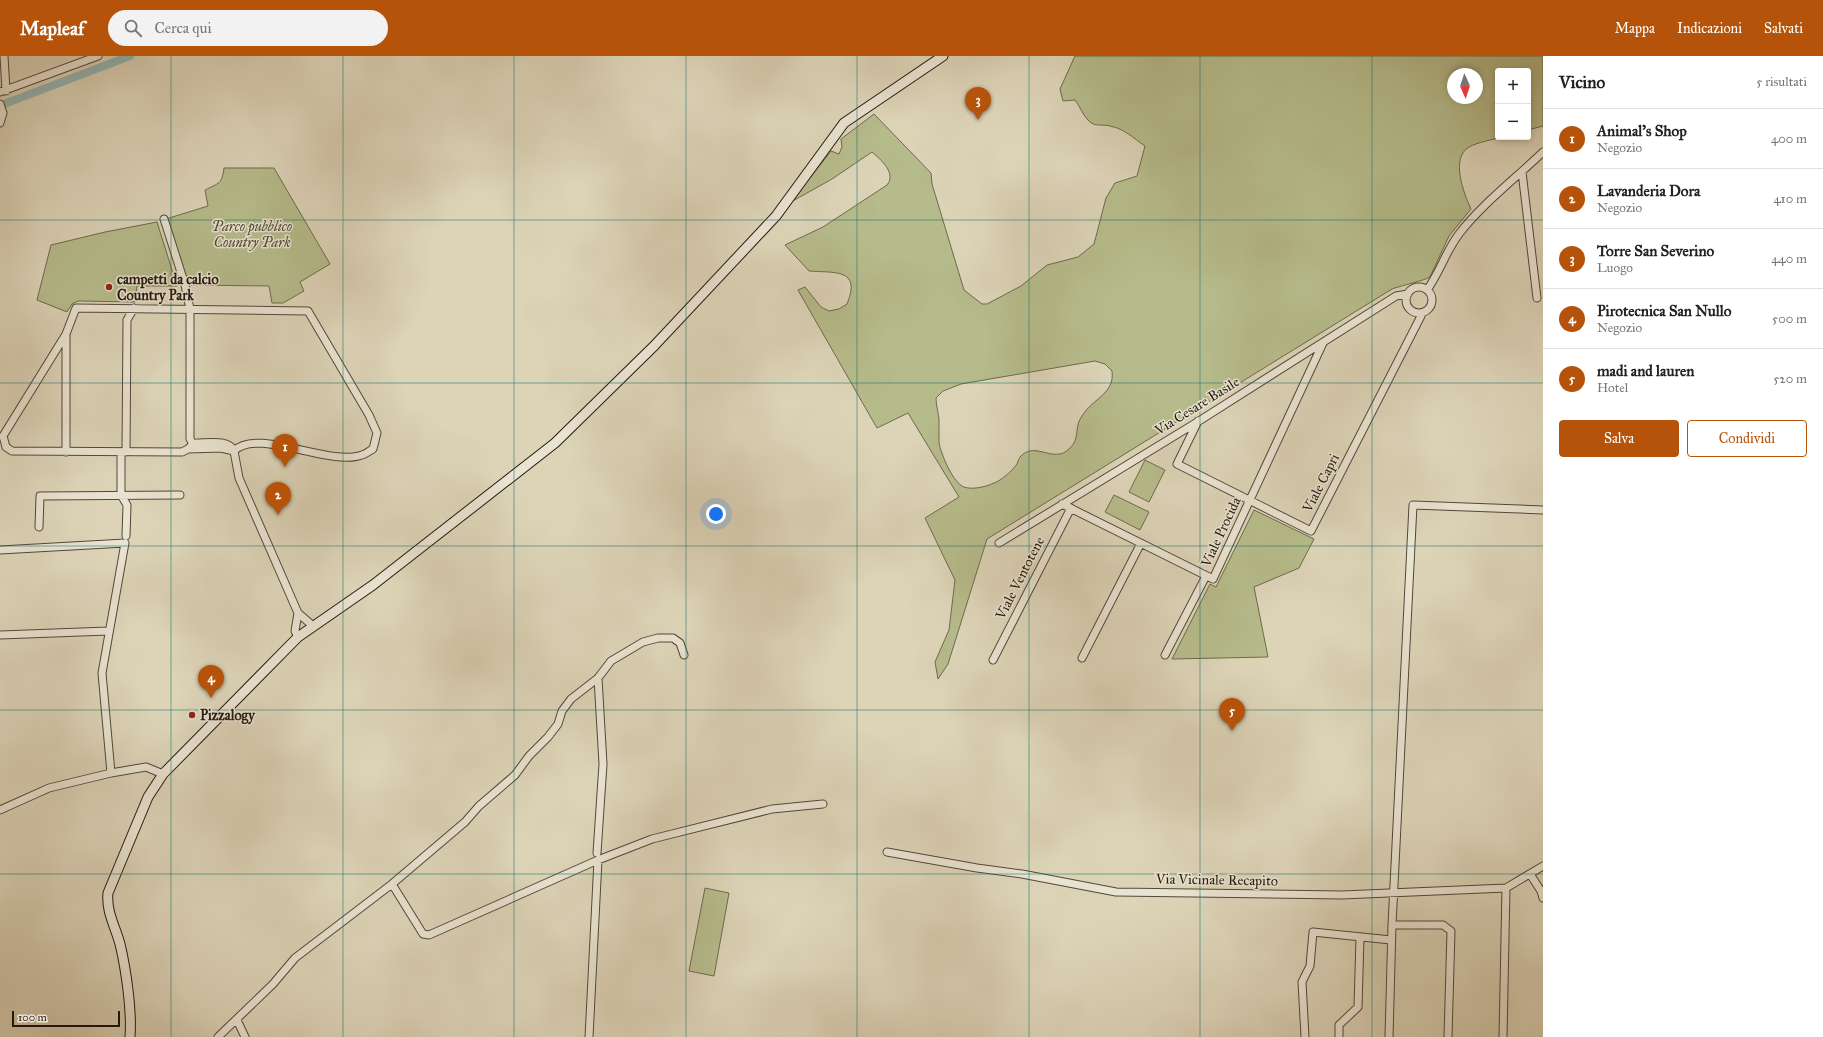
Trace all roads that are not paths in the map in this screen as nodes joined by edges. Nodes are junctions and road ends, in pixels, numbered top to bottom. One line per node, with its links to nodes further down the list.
1 (4, 56): 4 (street)
2 (98, 56): 4 (street)
3 (943, 56): 36 (street)
4 (3, 92)
5 (0, 104): 6 (street)
6 (0, 123)
7 (1543, 152): 8 (street)
8 (1522, 172): 10 (street); 12 (street)
9 (164, 219): 14 (street)
10 (1427, 290): 11 (street); 15 (street)
11 (1408, 294): 15 (street); 17 (street, Via Cesare Basile)
12 (1537, 298)
13 (134, 308): 14 (street); 16 (street); 22 (street)
14 (190, 309): 19 (street); 20 (street)
15 (1420, 313): 25 (street, Viale Capri)
16 (66, 334): 21 (street); 21 (street)
17 (1323, 342): 18 (street, Via Cesare Basile); 25 (street, Viale Procida)
18 (1199, 421): 25 (street, Viale Capri); 26 (street, Via Cesare Basile)
19 (190, 447): 20 (street); 22 (street)
20 (234, 451): 35 (street)
21 (66, 452): 22 (street)
22 (123, 452): 23 (street)
23 (122, 495): 24 (street); 29 (street); 30 (street)
24 (180, 495)
25 (1250, 500): 34 (street, Viale Procida)
26 (1062, 504): 27 (street, Viale Procida); 31 (street, Via Cesare Basile)
27 (1071, 508): 32 (street, Viale Procida); 43 (street, Viale Ventotene)
28 (1543, 510): 55 (street)
29 (39, 527)
30 (126, 536)
31 (999, 543)
32 (1141, 543): 34 (street, Viale Procida); 42 (street)
33 (0, 550): 37 (street)
34 (1206, 576): 41 (street)
35 (298, 613): 36 (street); 39 (street)
36 (313, 626): 39 (street)
37 (108, 631): 38 (street); 45 (street)
38 (0, 636)
39 (298, 637): 46 (street)
40 (684, 655): 44 (street)
41 (1165, 655)
42 (1082, 658)
43 (993, 660)
44 (598, 678): 50 (street); 53 (street)
45 (111, 772): 46 (street); 48 (street)
46 (162, 774): 61 (street)
47 (824, 804): 50 (street)
48 (1, 809)
49 (887, 852): 55 (street, Via Vicinale Recapito)
50 (597, 857): 53 (street); 64 (street)
51 (1543, 866): 52 (street, Via Vicinale Recapito)
52 (1530, 874): 54 (street, Via Vicinale Recapito); 56 (street)
53 (392, 884): 60 (street)
54 (1506, 888): 55 (street, Via Vicinale Recapito); 69 (street)
55 (1393, 893): 57 (street)
56 (1543, 898)
57 (1392, 925): 59 (street); 68 (street)
58 (1360, 938): 59 (street); 65 (street); 66 (street)
59 (1391, 940): 67 (street)
60 (237, 1020): 62 (street); 63 (street)
61 (130, 1037)
62 (218, 1037)
63 (245, 1037)
64 (589, 1037)
65 (1305, 1037)
66 (1339, 1037)
67 (1389, 1037)
68 (1448, 1037)
69 (1503, 1037)

